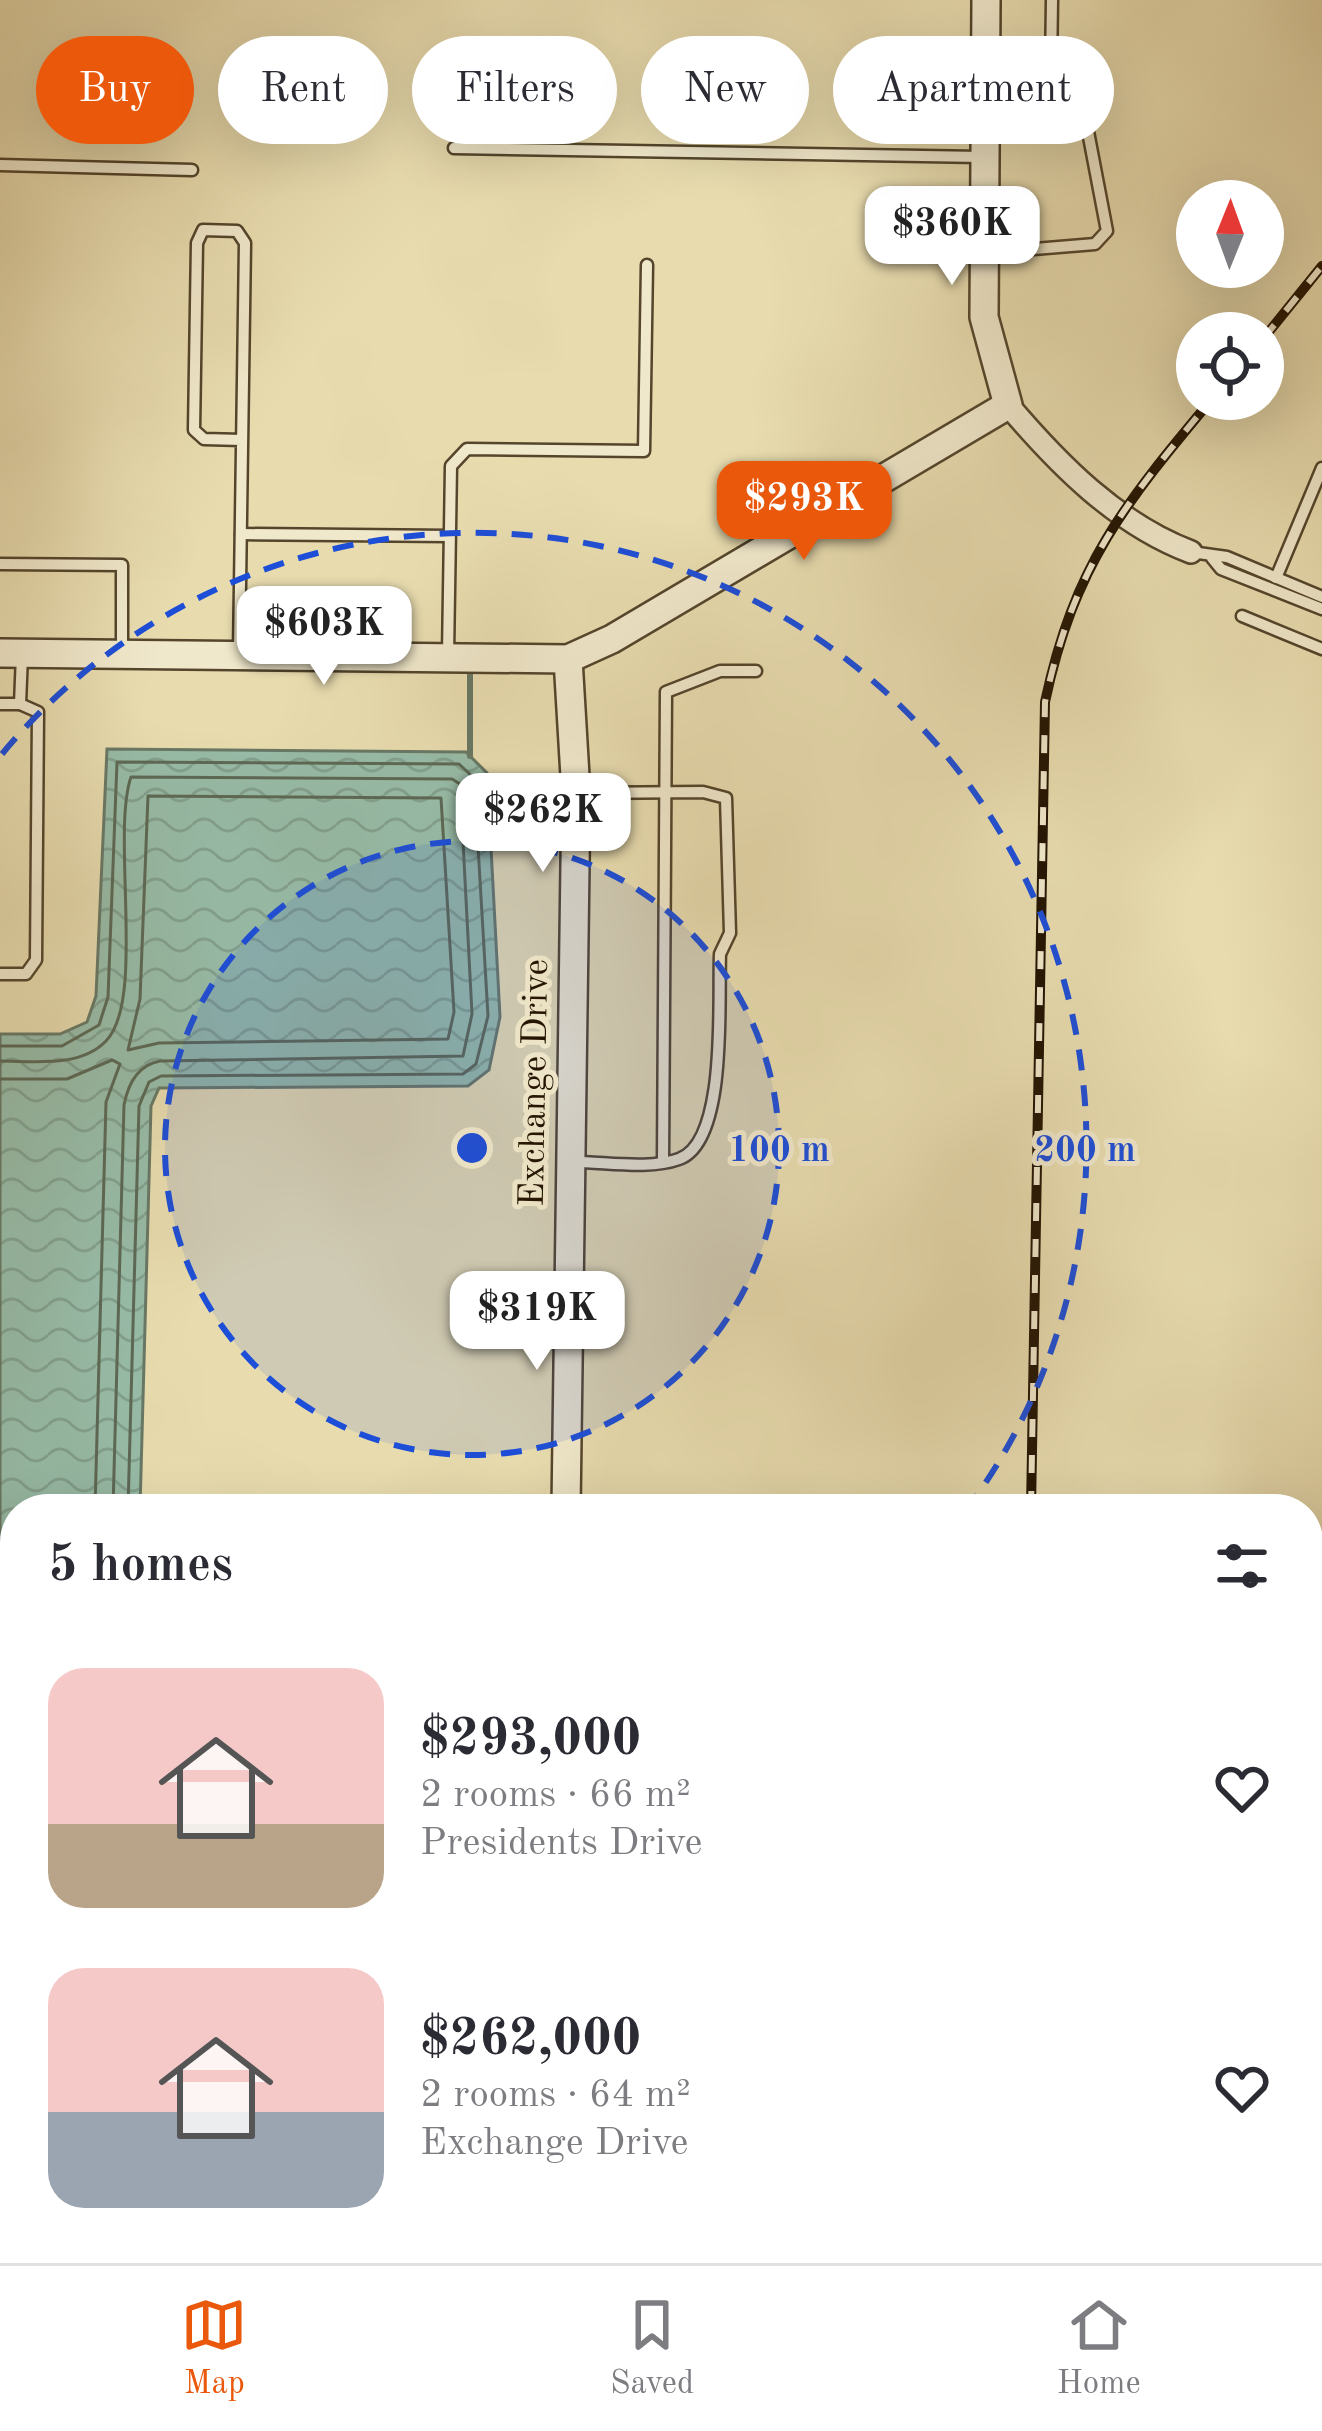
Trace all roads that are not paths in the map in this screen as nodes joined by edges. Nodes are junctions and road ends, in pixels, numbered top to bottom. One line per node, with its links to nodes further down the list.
1 (986, 0): 3 (street)
2 (1052, 0): 4 (lane)
3 (985, 36)
4 (1052, 36)
5 (984, 144): 8 (street)
6 (1090, 144): 11 (lane)
7 (454, 148): 8 (lane)
8 (984, 158): 11 (street)
9 (0, 165): 10 (lane)
10 (192, 170)
11 (983, 254): 13 (street)
12 (647, 265): 17 (lane)
13 (1008, 405): 18 (street); 29 (street)
14 (242, 440): 14 (lane); 16 (lane)
15 (1322, 468): 20 (lane)
16 (241, 534): 17 (lane); 27 (lane)
17 (449, 536): 28 (lane)
18 (1202, 555): 20 (lane); 22 (lane)
19 (0, 564): 26 (lane)
20 (1276, 578): 21 (lane)
21 (1322, 598)
22 (1322, 609)
23 (1242, 616): 24 (lane)
24 (1322, 650)
25 (11, 653): 26 (street); 32 (lane)
26 (122, 655): 27 (street)
27 (239, 656): 28 (street)
28 (448, 658): 29 (street)
29 (568, 659): 33 (street, Exchange Drive)
30 (756, 671): 34 (lane)
31 (0, 704): 32 (lane)
32 (20, 704): 35 (lane)
33 (576, 793): 34 (lane); 37 (street, Exchange Drive)
34 (665, 793): 36 (lane); 36 (lane)
35 (0, 974)
36 (663, 1161): 37 (lane)
37 (571, 1162): 38 (street, Exchange Drive)
38 (566, 1494)

